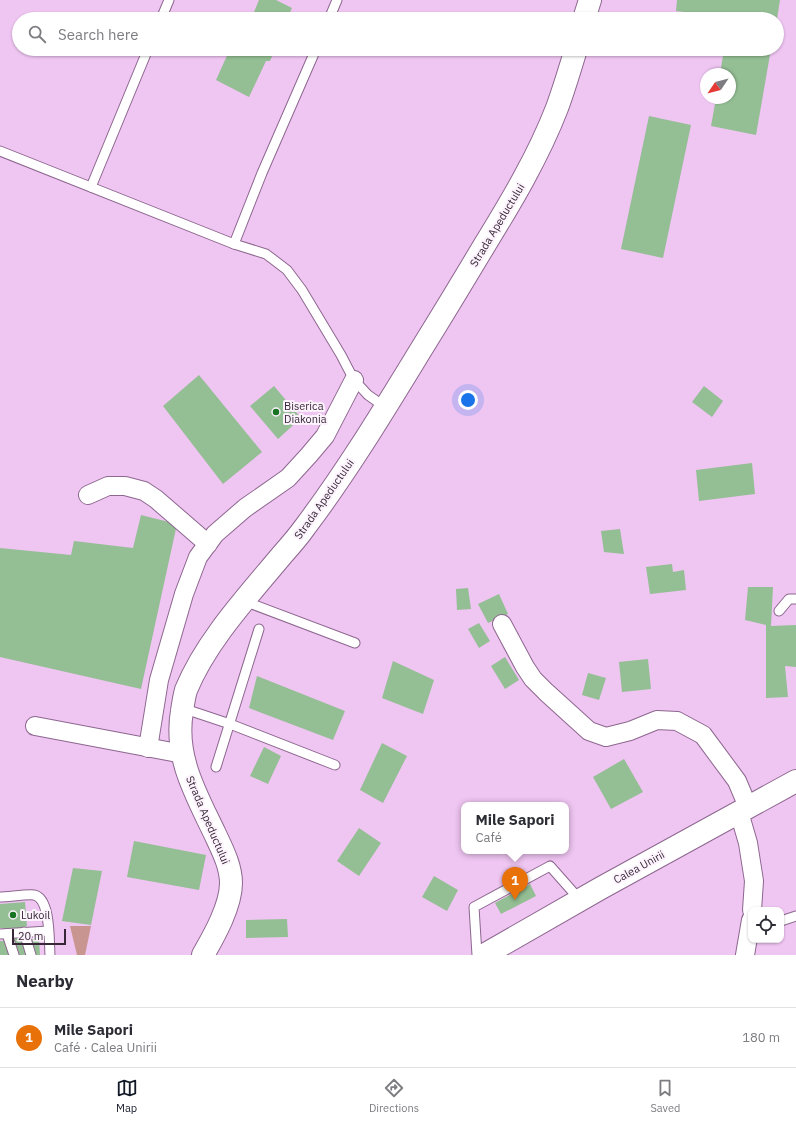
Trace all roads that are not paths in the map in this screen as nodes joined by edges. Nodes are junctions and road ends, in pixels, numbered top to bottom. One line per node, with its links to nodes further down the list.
1 (169, 0): 4 (lane)
2 (337, 0): 5 (lane)
3 (590, 0): 6 (street)
4 (164, 12)
5 (332, 12)
6 (586, 12)
7 (145, 56): 11 (lane)
8 (313, 56): 12 (lane)
9 (574, 56): 14 (street, Strada Apeductului)
10 (0, 151): 11 (lane)
11 (91, 187): 12 (lane)
12 (234, 244): 13 (lane)
13 (354, 380): 14 (lane); 16 (street)
14 (385, 407): 18 (street, Strada Apeductului)
15 (88, 495): 16 (street)
16 (208, 544): 26 (street)
17 (796, 599): 19 (lane)
18 (244, 601): 22 (lane); 23 (street, Strada Apeductului)
19 (779, 611)
20 (502, 624): 31 (street)
21 (259, 629): 24 (lane)
22 (355, 643)
23 (182, 708): 24 (lane); 27 (street, Strada Apeductului)
24 (230, 724): 28 (lane); 29 (lane)
25 (34, 726): 26 (street)
26 (148, 748): 27 (street)
27 (183, 754): 44 (street, Strada Apeductului)
28 (335, 765)
29 (216, 767)
30 (796, 782): 31 (street, Calea Unirii)
31 (744, 810): 33 (street, Calea Unirii); 34 (street)
32 (0, 897): 37 (lane)
33 (580, 900): 45 (lane); 46 (street, Calea Unirii)
34 (752, 907)
35 (796, 916): 36 (lane)
36 (784, 920)
37 (48, 931): 38 (lane); 43 (lane)
38 (24, 932): 39 (lane); 42 (lane)
39 (4, 934): 41 (lane)
40 (748, 939): 47 (street)
41 (14, 955)
42 (31, 955)
43 (50, 955)
44 (203, 955)
45 (477, 955)
46 (484, 955)
47 (745, 955)

